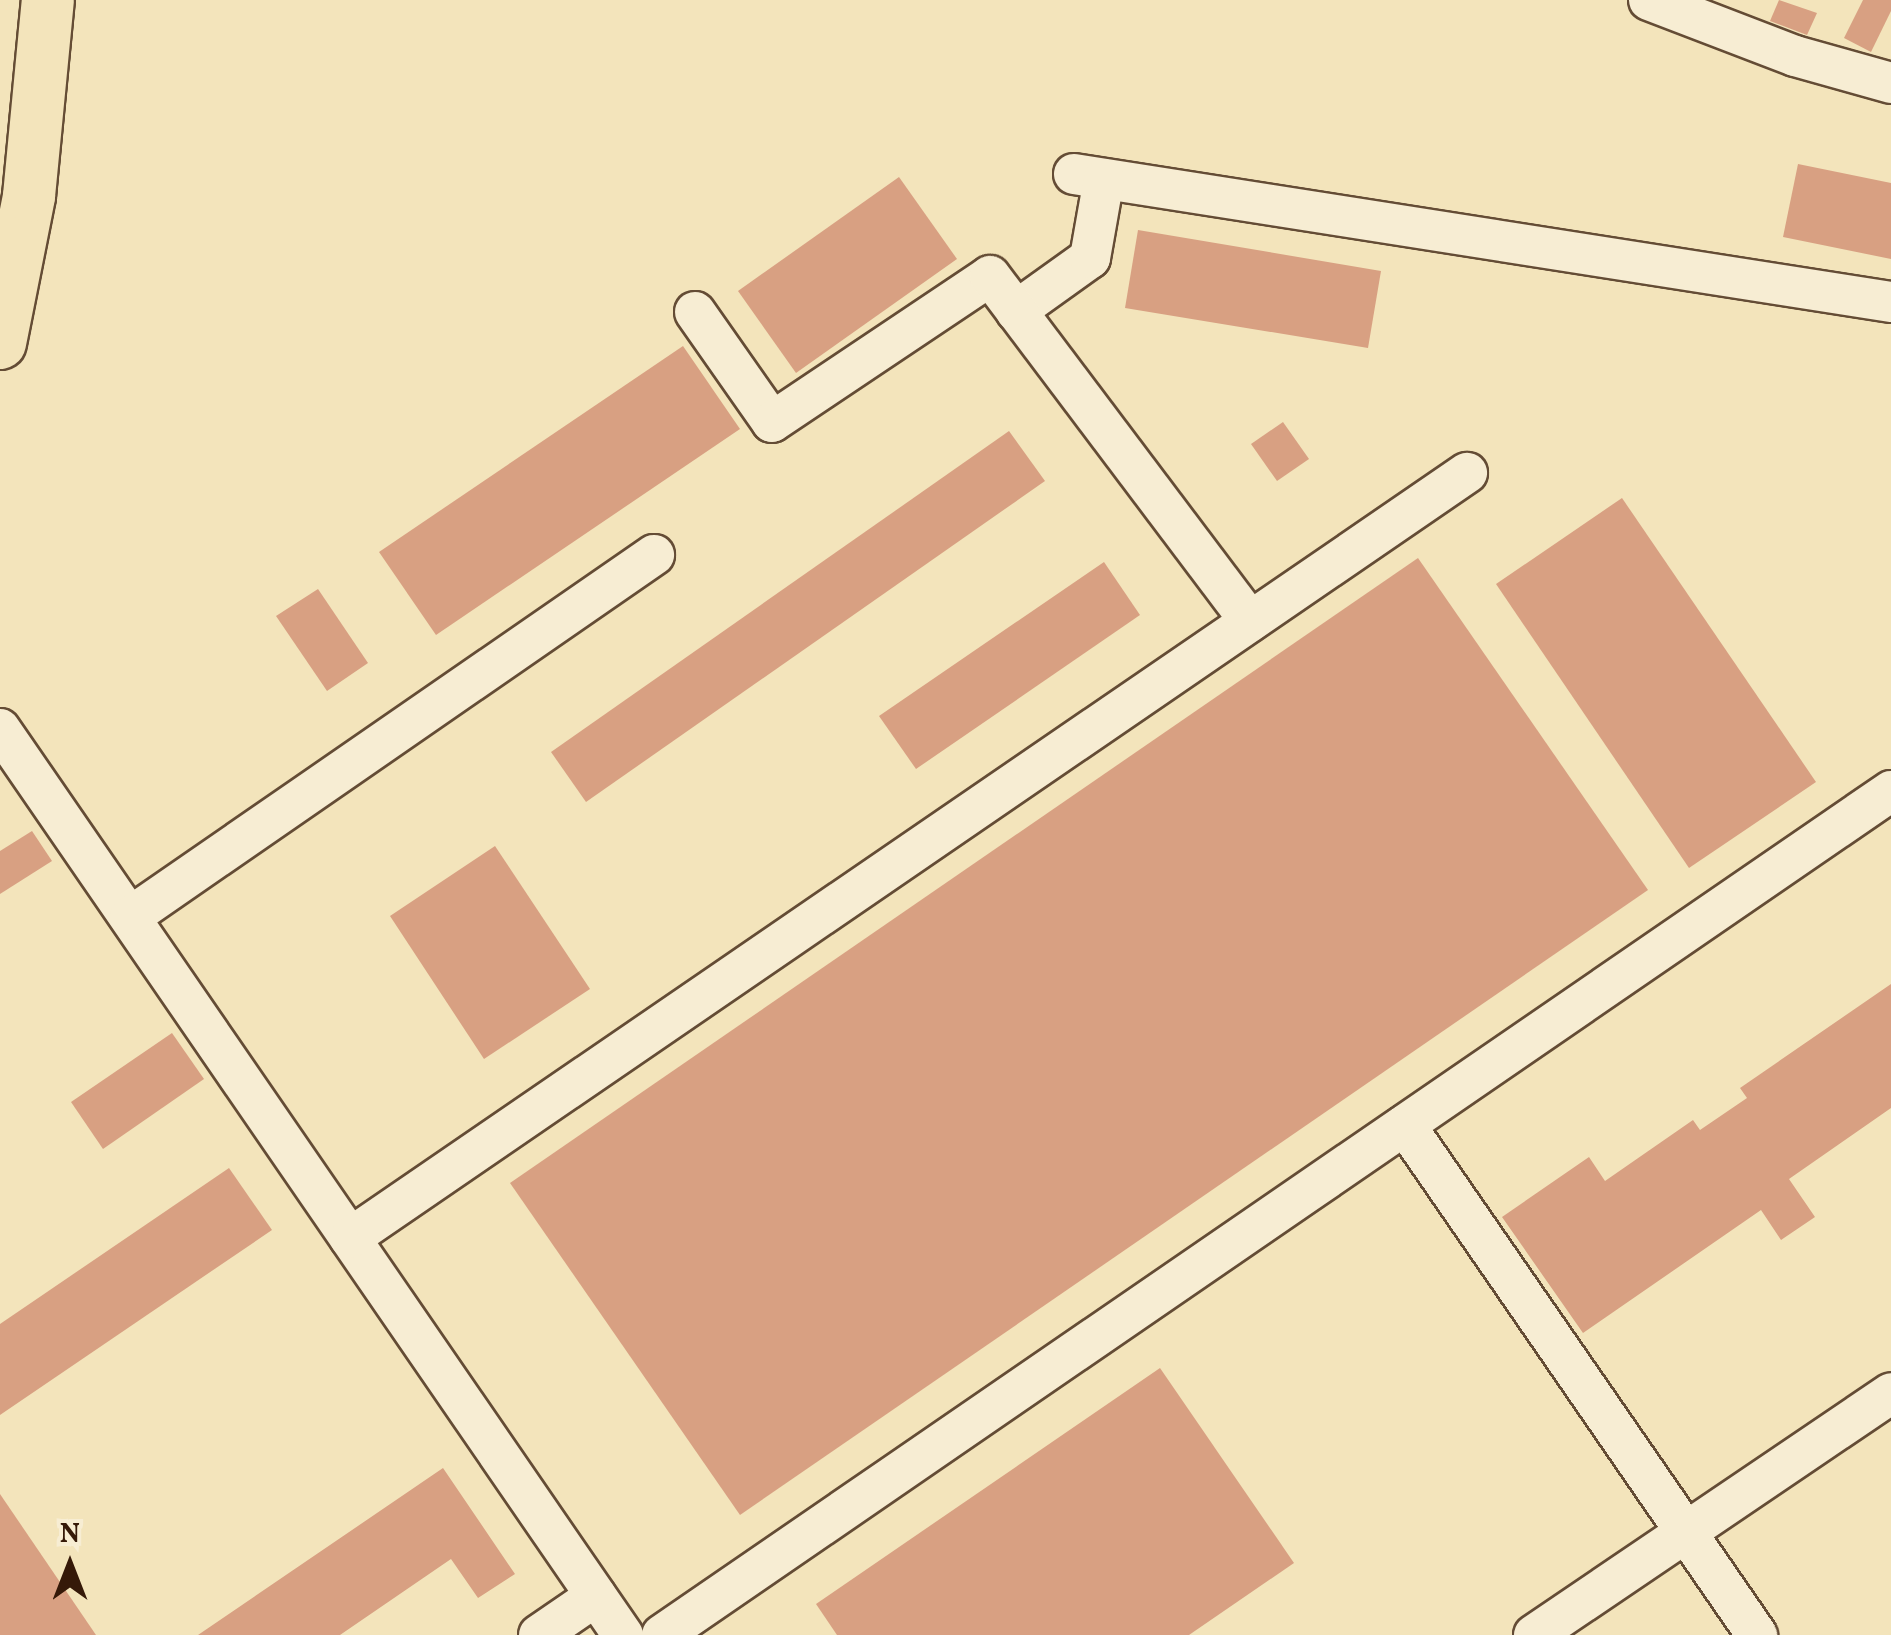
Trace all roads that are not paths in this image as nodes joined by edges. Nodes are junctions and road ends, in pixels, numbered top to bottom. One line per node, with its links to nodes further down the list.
1 (48, 0): 7 (main road)
2 (1648, 0): 3 (street)
3 (1891, 83)
4 (1891, 302): 5 (street)
5 (1016, 310): 6 (street); 10 (street)
6 (695, 312)
7 (0, 343)
8 (1468, 473): 10 (street)
9 (654, 555): 13 (street)
10 (1250, 622): 15 (street)
11 (0, 728): 13 (street)
12 (1891, 791): 14 (street)
13 (130, 917): 15 (street)
14 (1404, 1125): 17 (street); 21 (street)
15 (350, 1238): 18 (street)
16 (1891, 1393): 17 (street)
17 (1686, 1532): 22 (street); 23 (street)
18 (596, 1596): 19 (street); 20 (street)
19 (539, 1635)
20 (623, 1635)
21 (662, 1635)
22 (1534, 1635)
23 (1757, 1635)

